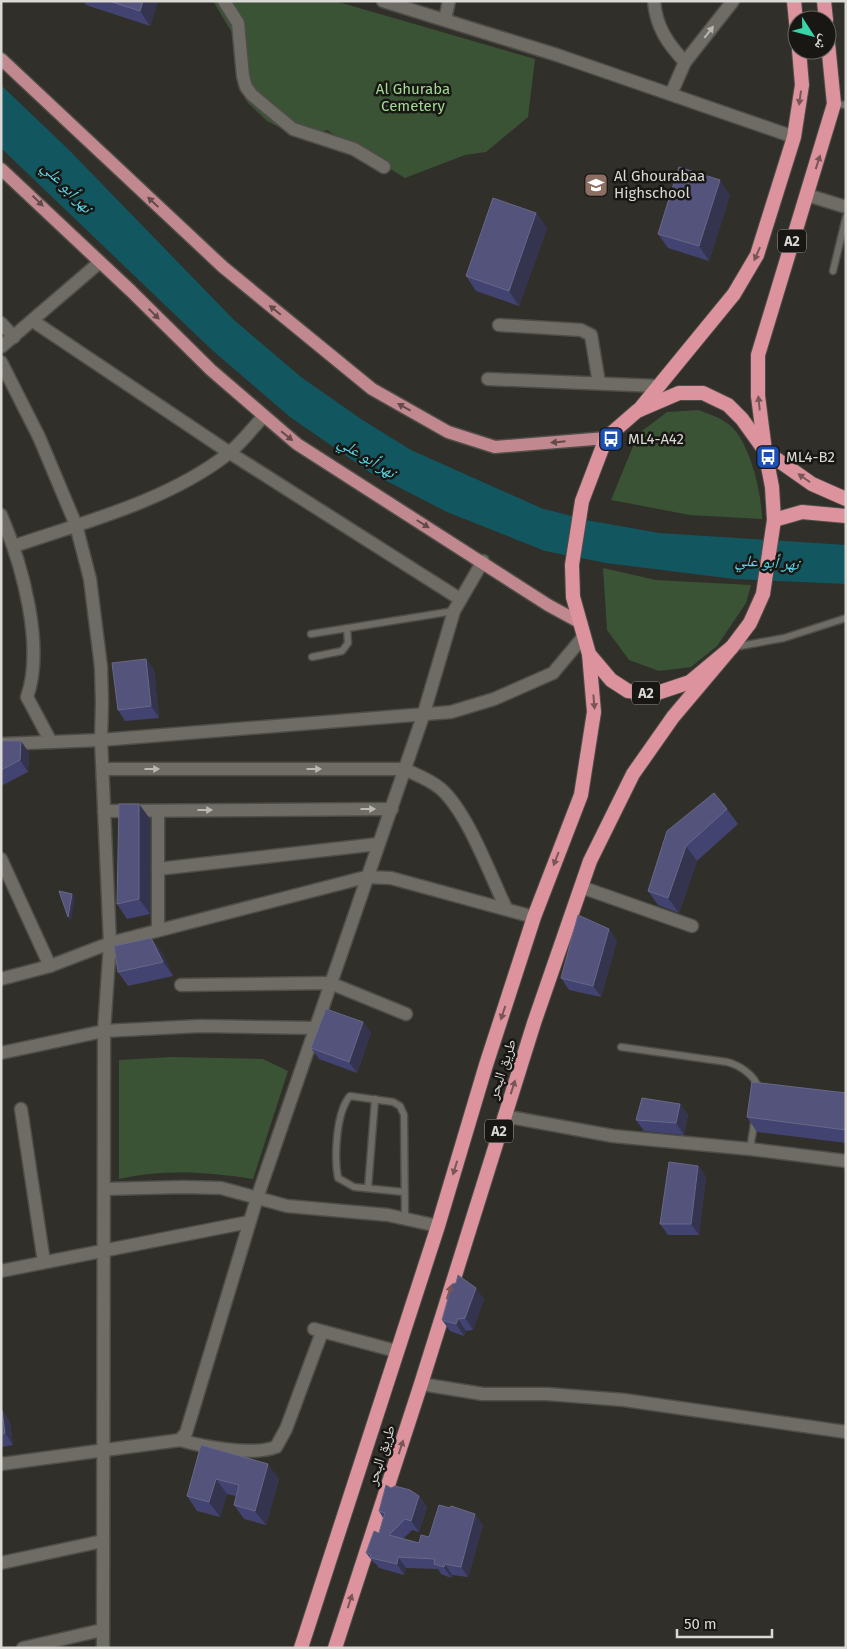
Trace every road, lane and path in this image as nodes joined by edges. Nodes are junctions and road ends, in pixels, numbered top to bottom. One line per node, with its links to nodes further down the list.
1 (224, 1): 14 (street)
2 (383, 1): 6 (street)
3 (448, 1): 6 (street)
4 (654, 1): 10 (street)
5 (733, 1): 10 (street, one-way to 5)
6 (445, 19): 11 (street)
7 (1, 59): 32 (main road, one-way to 7)
8 (800, 60): 13 (highway, A2, one-way to 13)
9 (832, 60): 12 (highway, A2)
10 (685, 62): 11 (street)
11 (671, 94): 13 (street)
12 (840, 105): 16 (highway, A2, one-way to 12)
13 (794, 138): 29 (highway, A2, one-way to 29)
14 (384, 167)
15 (1, 169): 19 (main road, one-way to 19)
16 (807, 195): 17 (street); 33 (highway, A2, one-way to 16)
17 (846, 208)
18 (846, 217): 20 (lane)
19 (100, 262): 21 (street); 31 (main road, one-way to 31)
20 (832, 270)
21 (33, 320): 24 (street); 34 (street)
22 (1, 324): 24 (street)
23 (499, 325): 28 (street)
24 (14, 337): 25 (street)
25 (1, 347)
26 (1, 362): 39 (street)
27 (488, 379): 28 (street)
28 (599, 384): 29 (street)
29 (657, 386): 30 (highway, A2)
30 (637, 411): 32 (highway, A2); 33 (highway, A2)
31 (263, 417): 34 (street); 41 (main road, one-way to 41)
32 (606, 438): 46 (highway, A2)
33 (765, 451): 35 (highway, one-way to 33); 38 (highway, A2)
34 (230, 453): 39 (street); 42 (street)
35 (846, 500)
36 (1, 515): 40 (street)
37 (846, 516): 38 (highway)
38 (774, 520): 48 (highway, A2)
39 (76, 525): 40 (street); 52 (street)
40 (14, 546): 53 (street)
41 (483, 561): 42 (street); 46 (main road)
42 (460, 599): 43 (street)
43 (454, 611): 45 (lane); 51 (street)
44 (846, 618): 48 (lane)
45 (346, 628): 47 (lane); 50 (lane)
46 (583, 629): 49 (highway, A2); 51 (street)
47 (311, 634)
48 (732, 647): 49 (highway, A2); 64 (highway, طريق البحر / A2)
49 (589, 654): 66 (highway, طريق البحر / A2, one-way to 66)
50 (312, 657)
51 (423, 716): 52 (street); 56 (street)
52 (101, 740): 53 (street); 55 (street)
53 (51, 742): 54 (street)
54 (1, 744)
55 (103, 769): 56 (street, one-way to 56); 58 (street)
56 (404, 769): 57 (street); 65 (street)
57 (392, 809): 59 (street, one-way to 57); 60 (street)
58 (104, 811): 59 (street); 69 (street)
59 (158, 811): 62 (street)
60 (378, 844): 62 (street); 63 (street)
61 (1, 859): 70 (street)
62 (158, 869): 68 (street)
63 (366, 877): 65 (street); 68 (street); 72 (street)
64 (581, 887): 67 (street); 83 (highway, طريق البحر / A2, one-way to 64)
65 (506, 908): 66 (street)
66 (534, 917): 92 (highway, طريق البحر / A2, one-way to 92)
67 (692, 926)
68 (158, 930): 69 (street)
69 (110, 942): 70 (street); 76 (street)
70 (50, 966): 71 (street)
71 (1, 979)
72 (330, 983): 73 (street); 74 (street); 75 (street)
73 (182, 985)
74 (406, 1014)
75 (316, 1028): 76 (street); 89 (street)
76 (104, 1031): 78 (street); 87 (street)
77 (620, 1046): 79 (lane)
78 (1, 1053)
79 (757, 1096)
80 (375, 1099): 86 (lane); 86 (lane); 88 (lane)
81 (756, 1106): 84 (lane)
82 (21, 1109): 94 (street)
83 (504, 1116): 84 (street); 97 (highway, طريق البحر / A2, one-way to 83)
84 (750, 1149): 85 (street)
85 (846, 1161)
86 (368, 1188): 88 (lane)
87 (104, 1189): 89 (street); 93 (street)
88 (404, 1192): 90 (lane)
89 (257, 1198): 90 (street); 91 (street)
90 (405, 1218): 92 (street)
91 (250, 1222): 93 (street); 99 (street)
92 (438, 1226): 96 (highway, طريق البحر / A2)
93 (104, 1250): 94 (street); 100 (street)
94 (44, 1262): 95 (street)
95 (1, 1271)
96 (396, 1351): 99 (street); 107 (highway, طريق البحر / A2)
97 (422, 1384): 98 (street); 108 (highway, طريق البحر / A2, one-way to 97)
98 (846, 1432)
99 (180, 1440): 100 (street)
100 (105, 1450): 101 (street); 102 (street)
101 (1, 1464)
102 (103, 1542): 103 (street); 104 (street)
103 (1, 1563)
104 (102, 1630): 105 (street); 106 (street)
105 (23, 1648)
106 (103, 1648)
107 (301, 1648)
108 (335, 1648)

